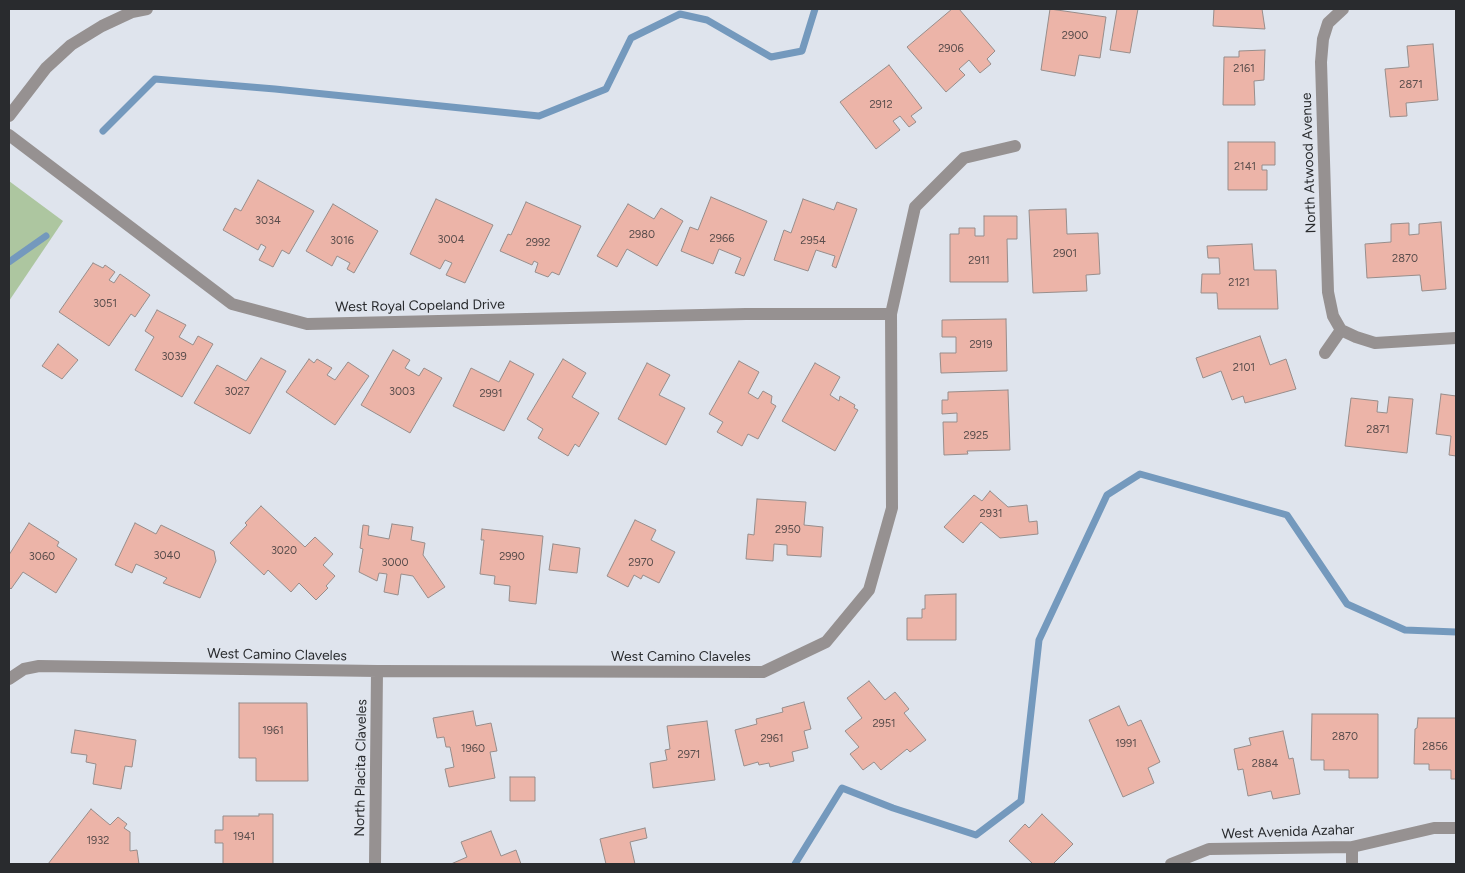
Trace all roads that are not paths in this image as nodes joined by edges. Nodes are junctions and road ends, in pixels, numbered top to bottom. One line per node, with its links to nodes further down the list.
1 (147, 9): 3 (street)
2 (1338, 10): 7 (street, North Atwood Avenue)
3 (9, 116)
4 (9, 135): 6 (street, West Royal Copeland Drive)
5 (1015, 146): 6 (street, West Camino Claveles)
6 (891, 314): 10 (street, West Camino Claveles)
7 (1341, 330): 8 (street); 9 (street)
8 (1456, 338)
9 (1325, 352)
10 (378, 671): 11 (street, West Camino Claveles); 14 (street, North Placita Claveles)
11 (11, 676)
12 (1456, 828): 13 (street, West Avenida Azahar)
13 (1352, 846): 15 (street, West Avenida Azahar); 16 (street)
14 (375, 864)
15 (1171, 864)
16 (1352, 864)

